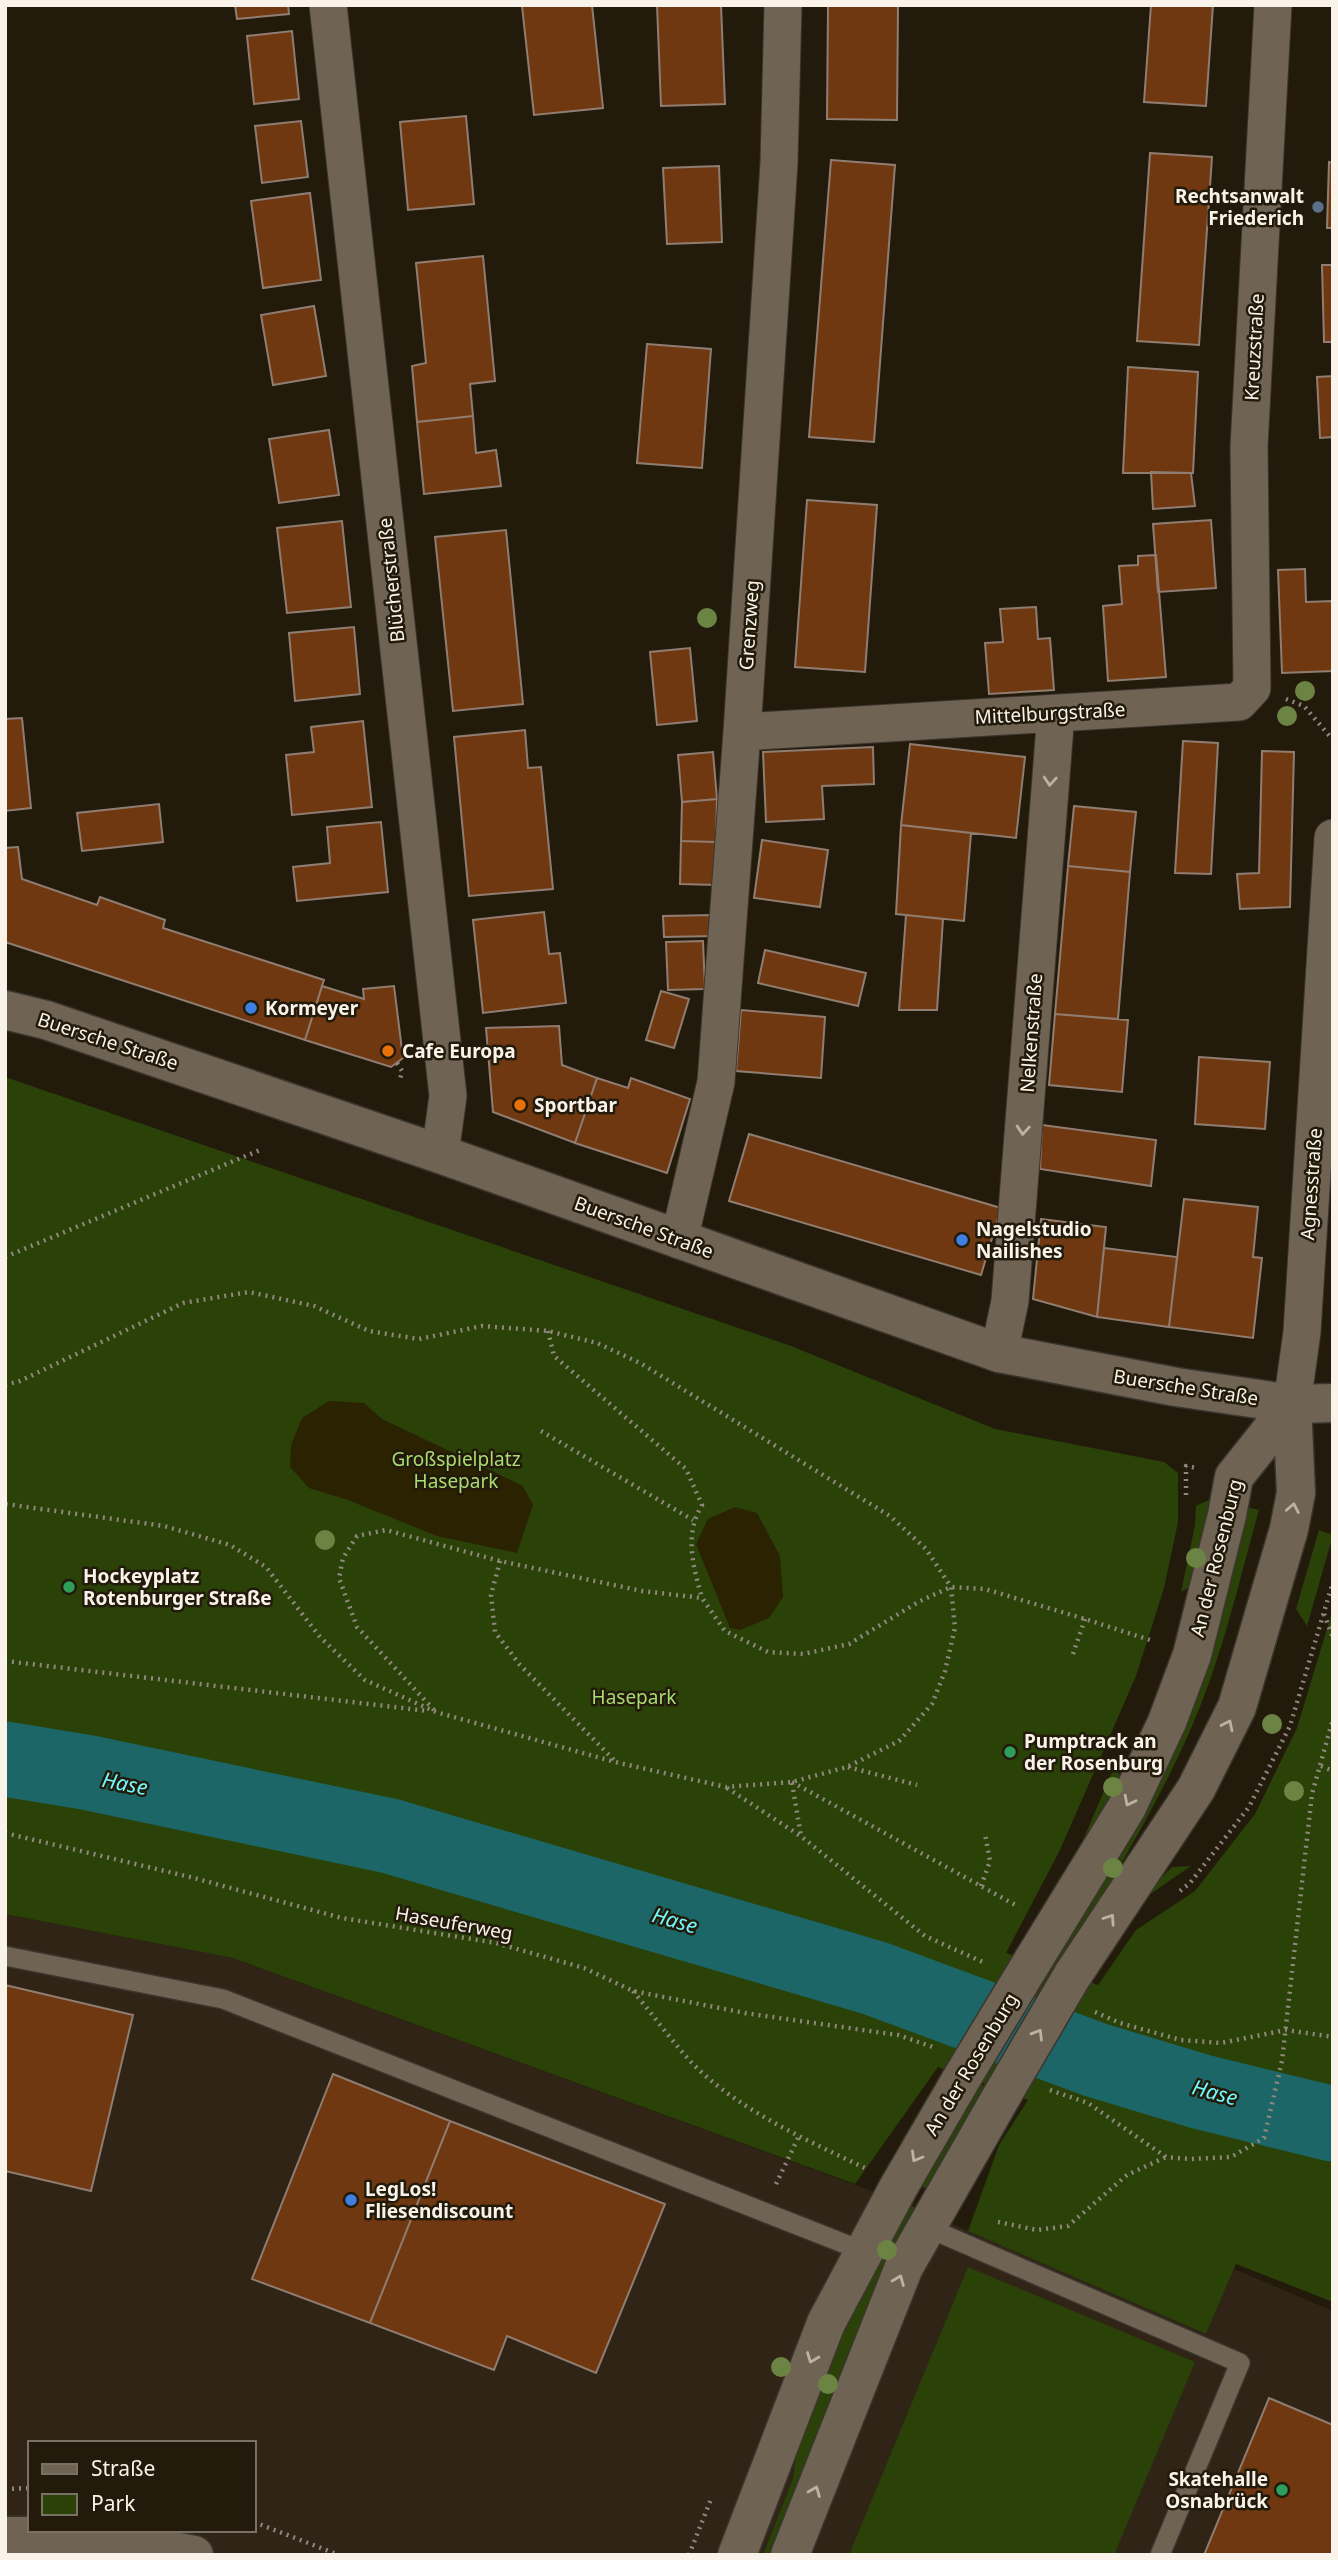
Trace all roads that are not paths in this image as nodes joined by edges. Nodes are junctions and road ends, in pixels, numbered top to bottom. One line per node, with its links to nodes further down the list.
1 (328, 5): 9 (street, Blücherstraße)
2 (783, 5): 6 (street, Grenzweg)
3 (1273, 5): 4 (street, Kreuzstraße)
4 (1252, 688): 5 (street, Mittelburgstraße)
5 (1056, 713): 6 (street, Mittelburgstraße); 11 (street, Nelkenstraße, one-way to 11)
6 (742, 732): 10 (street, Grenzweg)
7 (1333, 838): 13 (street, Agnesstraße)
8 (5, 1010): 9 (street, Buersche Straße)
9 (440, 1154): 10 (street, Buersche Straße)
10 (680, 1240): 11 (street, Buersche Straße)
11 (999, 1353): 13 (street, Buersche Straße)
12 (1333, 1403): 13 (street)
13 (1292, 1404): 14 (street); 16 (street, one-way to 13, bridge); 17 (street, An der Rosenburg, one-way to 17, bridge)
14 (1333, 1419)
15 (5, 1956): 17 (lane)
16 (926, 2227): 21 (street, one-way to 16); 22 (lane)
17 (863, 2251): 20 (street, An der Rosenburg, one-way to 20)
18 (5, 2536): 19 (street)
19 (186, 2554)
20 (737, 2555)
21 (790, 2555)
22 (1160, 2555)

